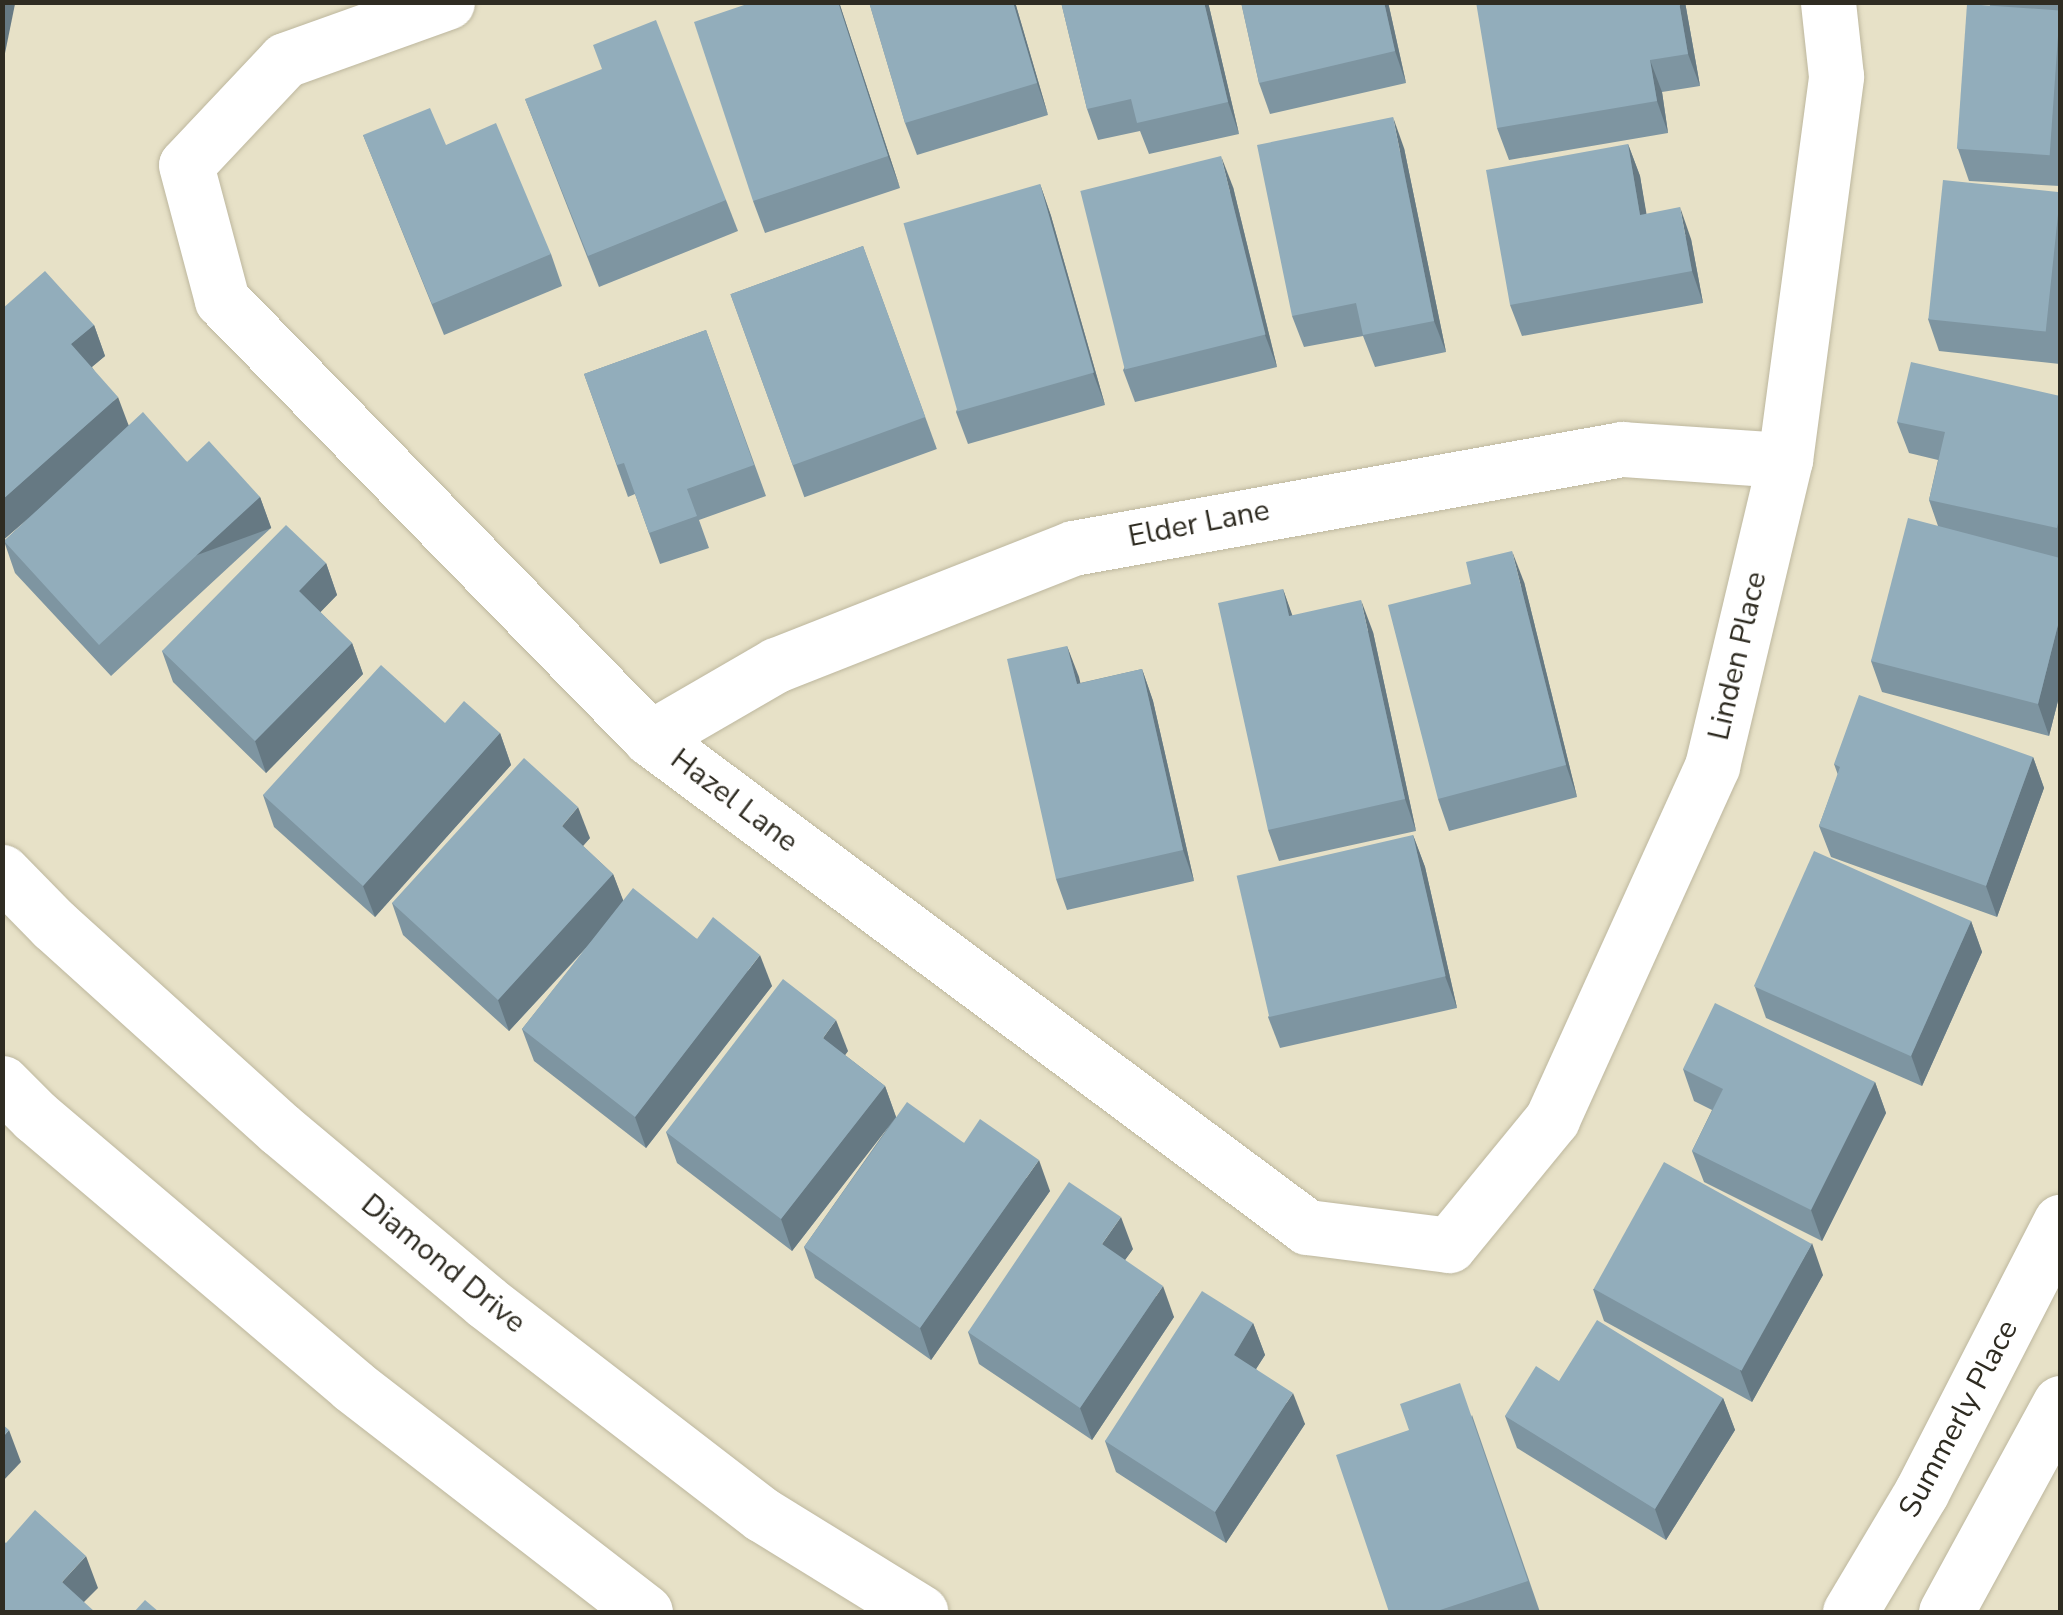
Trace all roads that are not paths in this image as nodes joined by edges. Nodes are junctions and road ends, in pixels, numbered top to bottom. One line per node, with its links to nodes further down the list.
1 (447, 2): 4 (street, Hazel Lane)
2 (1828, 2): 3 (street, Linden Place)
3 (1784, 460): 4 (street, Elder Lane); 8 (street, Linden Place)
4 (650, 738): 8 (street, Hazel Lane)
5 (2, 872): 11 (street, Diamond Drive)
6 (2, 1083): 10 (street)
7 (2060, 1222): 12 (street, Summerly Place)
8 (1449, 1245)
9 (2060, 1402): 13 (street)
10 (645, 1612)
11 (920, 1612)
12 (1850, 1612)
13 (1946, 1612)

